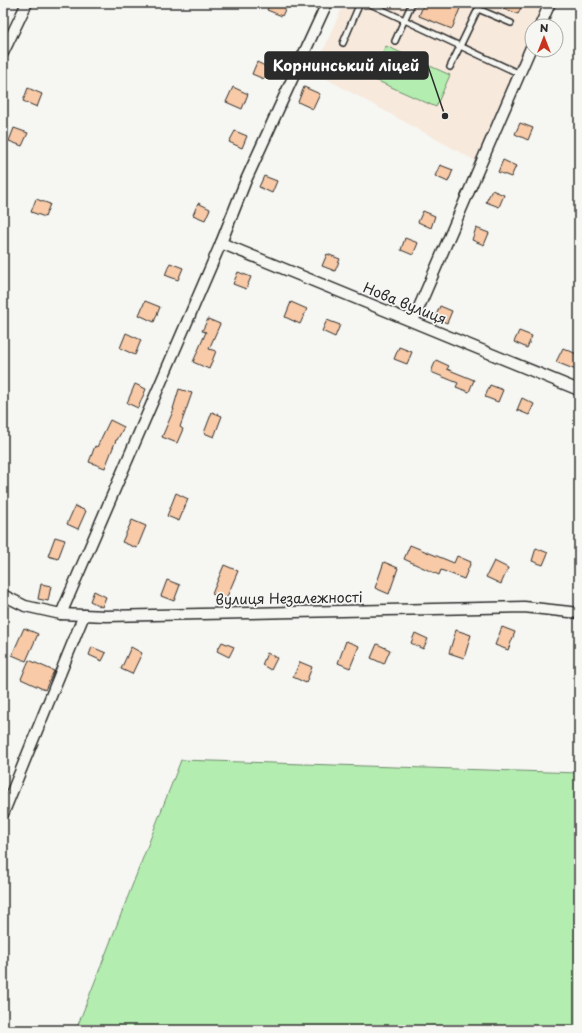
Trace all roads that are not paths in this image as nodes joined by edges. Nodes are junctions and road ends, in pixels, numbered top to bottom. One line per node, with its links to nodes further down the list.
1 (26, 3): 13 (street)
2 (327, 3): 17 (street)
3 (360, 3): 11 (lane)
4 (368, 3): 8 (lane)
5 (412, 3): 8 (lane)
6 (550, 3): 7 (street)
7 (543, 18)
8 (404, 20): 10 (lane); 12 (lane)
9 (511, 23): 12 (lane)
10 (394, 41)
11 (343, 43)
12 (459, 46): 15 (lane); 16 (lane)
13 (3, 53)
14 (527, 58): 16 (street)
15 (450, 67)
16 (520, 74): 18 (street)
17 (221, 243): 18 (street, Нова вулиця); 22 (street)
18 (413, 321): 19 (street, Нова вулиця)
19 (579, 390)
20 (3, 595): 22 (street, вулиця Незалежності)
21 (579, 613): 23 (street, вулиця Незалежності)
22 (61, 614): 23 (street, вулиця Незалежності)
23 (84, 615): 24 (street)
24 (3, 814)

